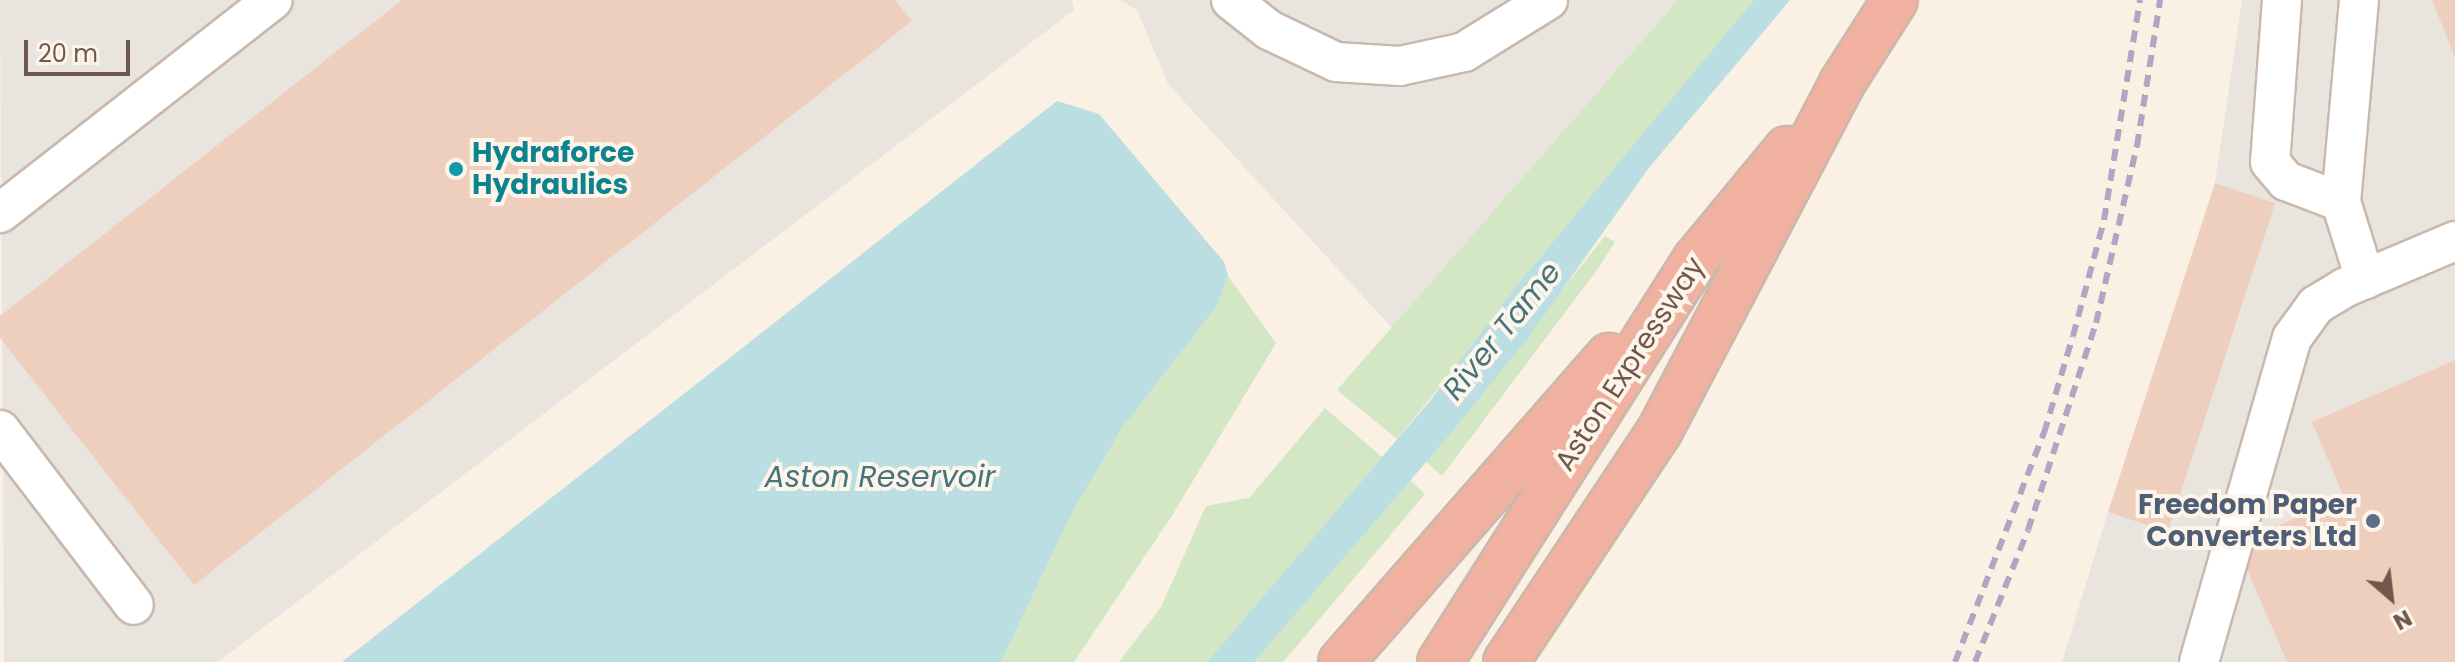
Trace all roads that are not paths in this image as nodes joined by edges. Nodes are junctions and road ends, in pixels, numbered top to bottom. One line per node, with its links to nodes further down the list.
1 (273, 0): 9 (lane)
2 (1231, 0): 3 (lane)
3 (1548, 0)
4 (1895, 0): 7 (highway, Aston Expressway)
5 (2282, 0): 8 (lane)
6 (2359, 0): 8 (lane)
7 (1842, 83): 11 (highway, Aston Expressway); 14 (highway, Aston Expressway)
8 (2341, 202): 12 (lane)
9 (0, 213)
10 (2455, 241): 12 (lane)
11 (1696, 259): 16 (highway); 17 (highway, Aston Expressway)
12 (2365, 279): 20 (lane)
13 (0, 430): 15 (lane)
14 (1659, 432): 18 (highway, Aston Expressway); 19 (highway)
15 (134, 605)
16 (1341, 662)
17 (1440, 662)
18 (1506, 662)
19 (1542, 662)
20 (2199, 662)

